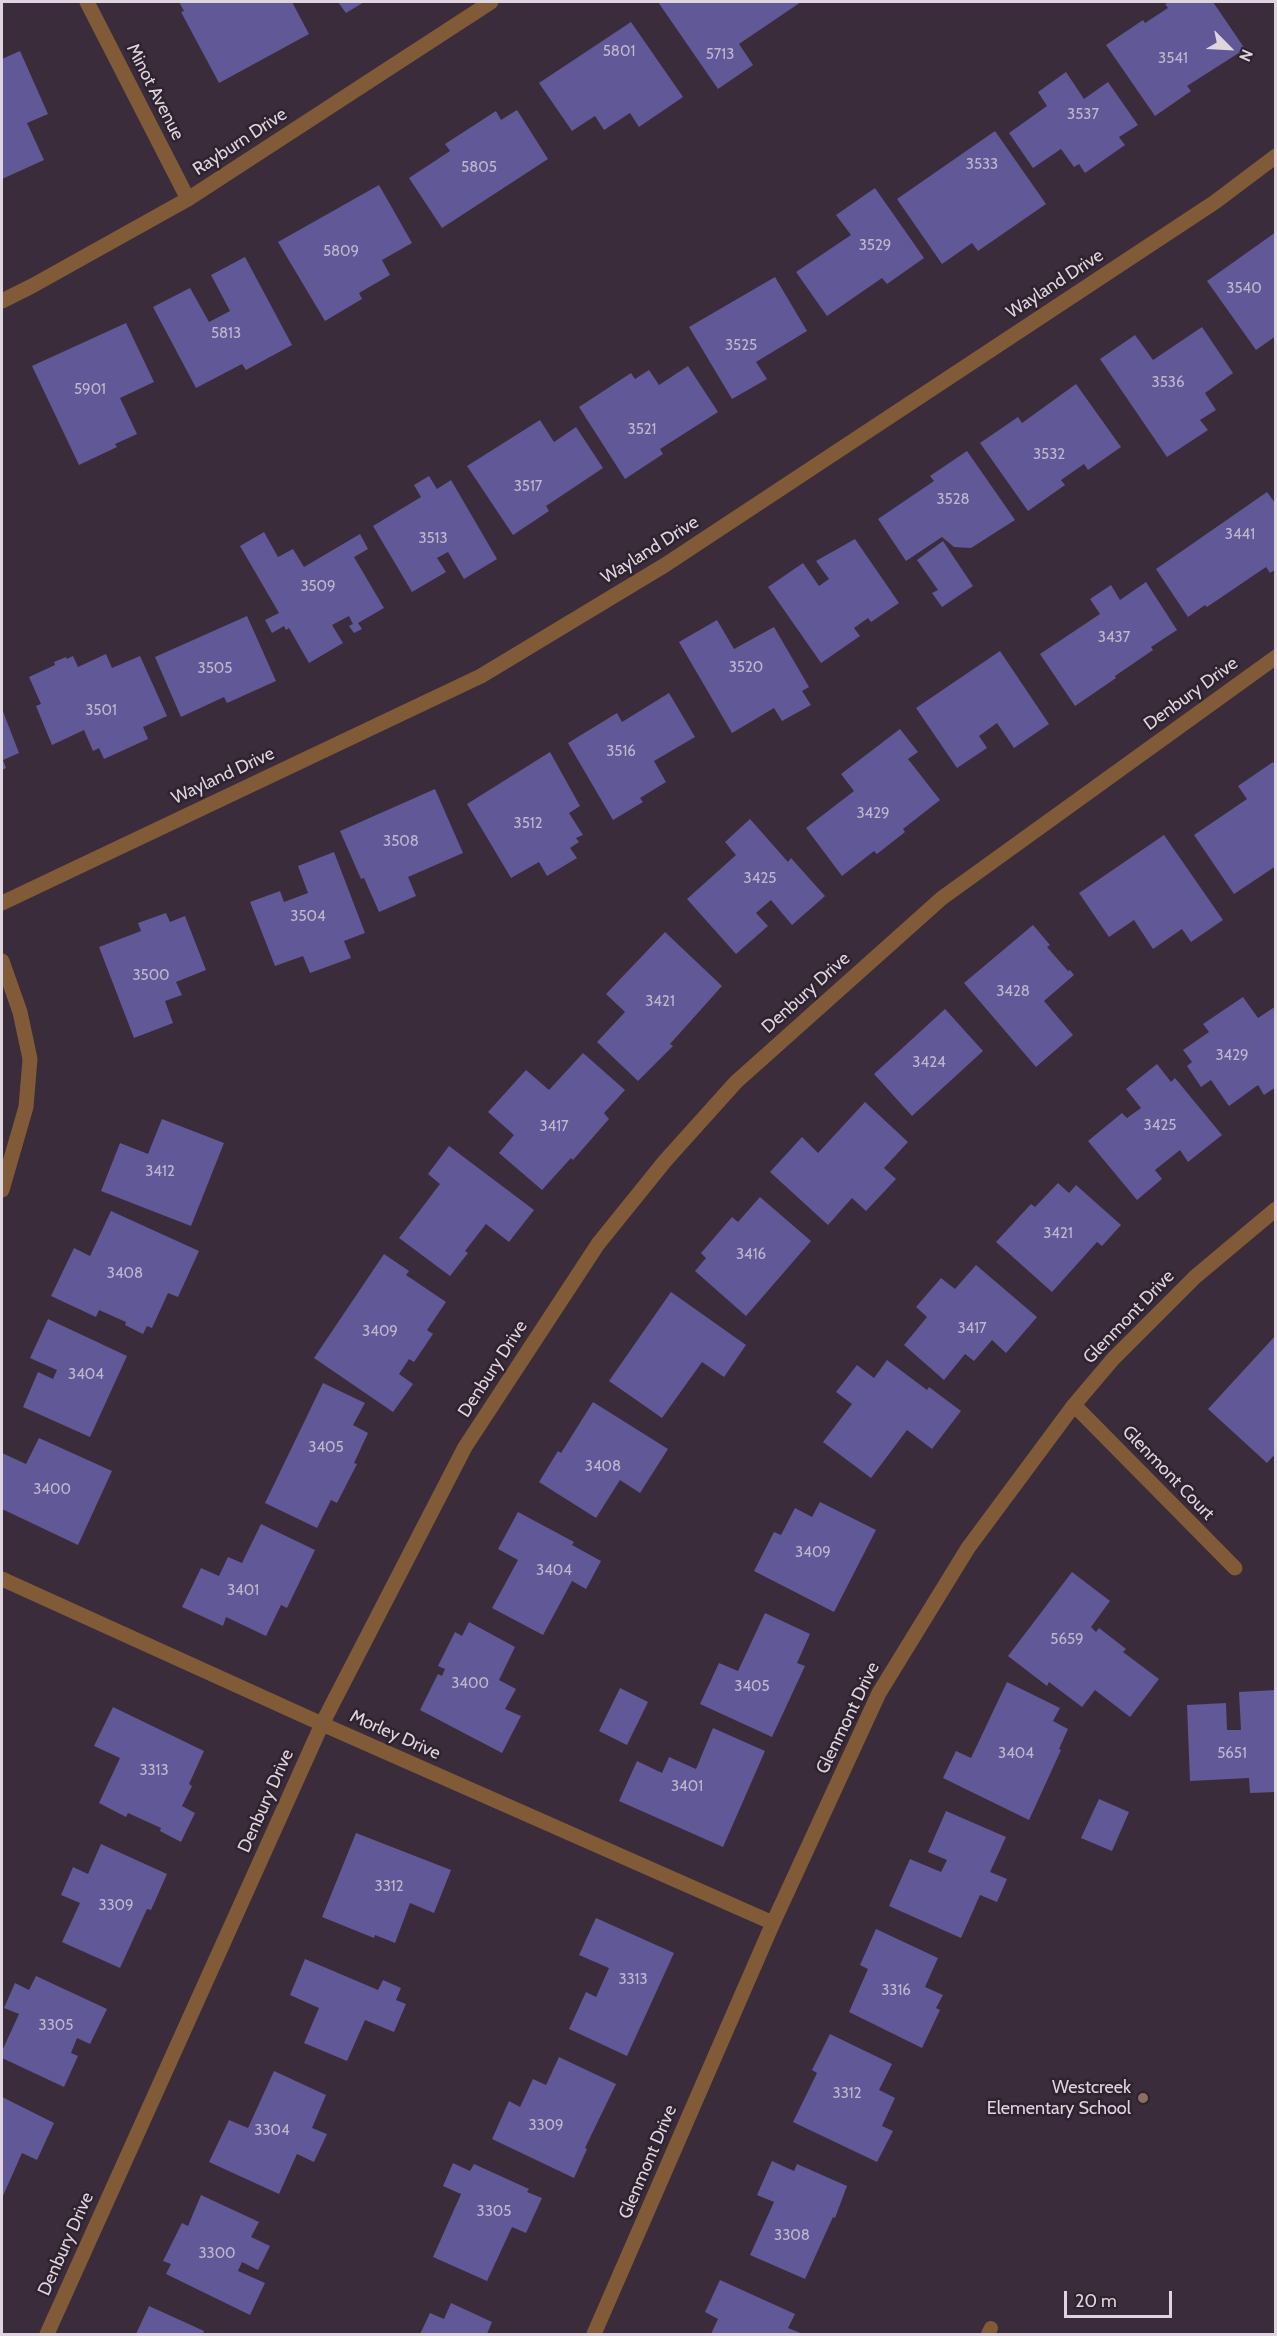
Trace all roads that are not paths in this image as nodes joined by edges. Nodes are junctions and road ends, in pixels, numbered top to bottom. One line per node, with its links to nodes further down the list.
1 (87, 2): 4 (street, Minot Avenue)
2 (491, 2): 4 (street, Rayburn Drive)
3 (1275, 156): 7 (street, Wayland Drive)
4 (188, 200): 5 (street, Rayburn Drive)
5 (2, 301)
6 (1275, 657): 14 (street, Denbury Drive)
7 (2, 903)
8 (2, 962): 9 (street)
9 (2, 1191)
10 (1275, 1209): 11 (street, Glenmont Drive)
11 (1074, 1405): 12 (street, Glenmont Court); 15 (street, Glenmont Drive)
12 (1235, 1568)
13 (2, 1579): 14 (street, Morley Drive)
14 (322, 1724): 15 (street, Morley Drive); 16 (street, Denbury Drive)
15 (773, 1923): 17 (street, Glenmont Drive)
16 (47, 2334)
17 (594, 2334)

